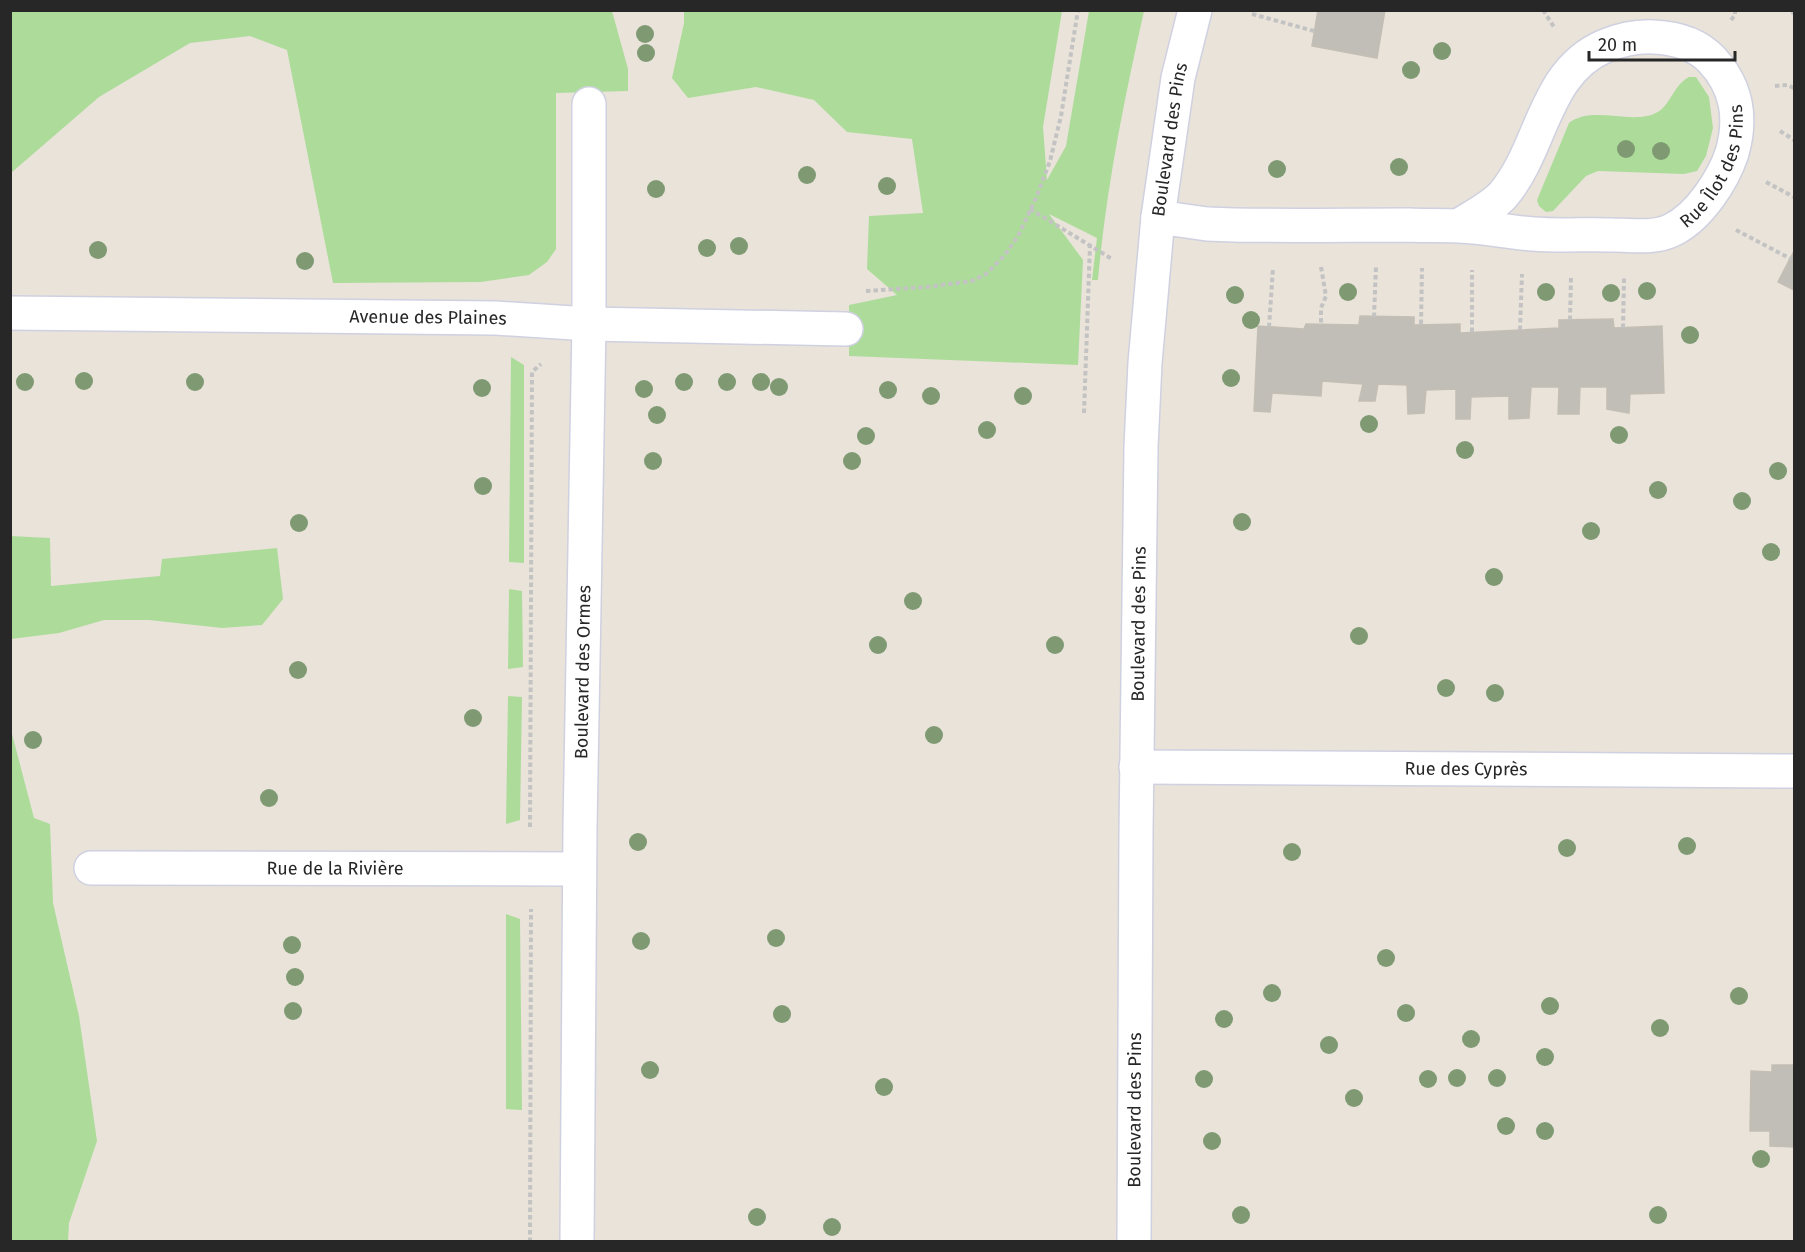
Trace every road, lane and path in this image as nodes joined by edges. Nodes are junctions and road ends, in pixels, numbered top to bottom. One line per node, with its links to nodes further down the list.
1 (1078, 10): 8 (path)
2 (1196, 10): 10 (street, Boulevard des Pins)
3 (1792, 10): 5 (path)
4 (1252, 14): 6 (path)
5 (1794, 15)
6 (1314, 31)
7 (589, 104): 24 (street, Boulevard des Ormes)
8 (1030, 209): 18 (path); 21 (path)
9 (1698, 209): 15 (street, Rue Îlot des Pins); 17 (street, Rue Îlot des Pins); 19 (path)
10 (1158, 217): 11 (street, Rue Îlot des Pins); 20 (street, Boulevard des Pins)
11 (1276, 225): 13 (street, Rue Îlot des Pins); 27 (path)
12 (1377, 225): 13 (street, Rue Îlot des Pins); 14 (street, Rue Îlot des Pins); 23 (path)
13 (1322, 226): 25 (path)
14 (1423, 226): 15 (street, Rue Îlot des Pins); 26 (path)
15 (1465, 226): 16 (street, Rue Îlot des Pins); 31 (path)
16 (1523, 233): 17 (street, Rue Îlot des Pins); 30 (path)
17 (1625, 235): 28 (path)
18 (1090, 245): 20 (path); 33 (path)
19 (1791, 258)
20 (1152, 283): 34 (street, Boulevard des Pins)
21 (885, 290)
22 (10, 313): 24 (street, Avenue des Plaines)
23 (1374, 317)
24 (589, 324): 29 (street, Avenue des Plaines); 38 (street, Boulevard des Ormes)
25 (1321, 324)
26 (1421, 324)
27 (1269, 327)
28 (1623, 328)
29 (846, 329)
30 (1520, 330)
31 (1472, 332)
32 (532, 372): 36 (path)
33 (1084, 413)
34 (1136, 767): 35 (street, Rue des Cyprès); 42 (street, Boulevard des Pins)
35 (1794, 771)
36 (530, 812)
37 (91, 868): 38 (street, Rue de la Rivière)
38 (579, 869): 41 (street, Boulevard des Ormes)
39 (531, 927): 40 (path)
40 (530, 1242)
41 (578, 1242)
42 (1134, 1242)

